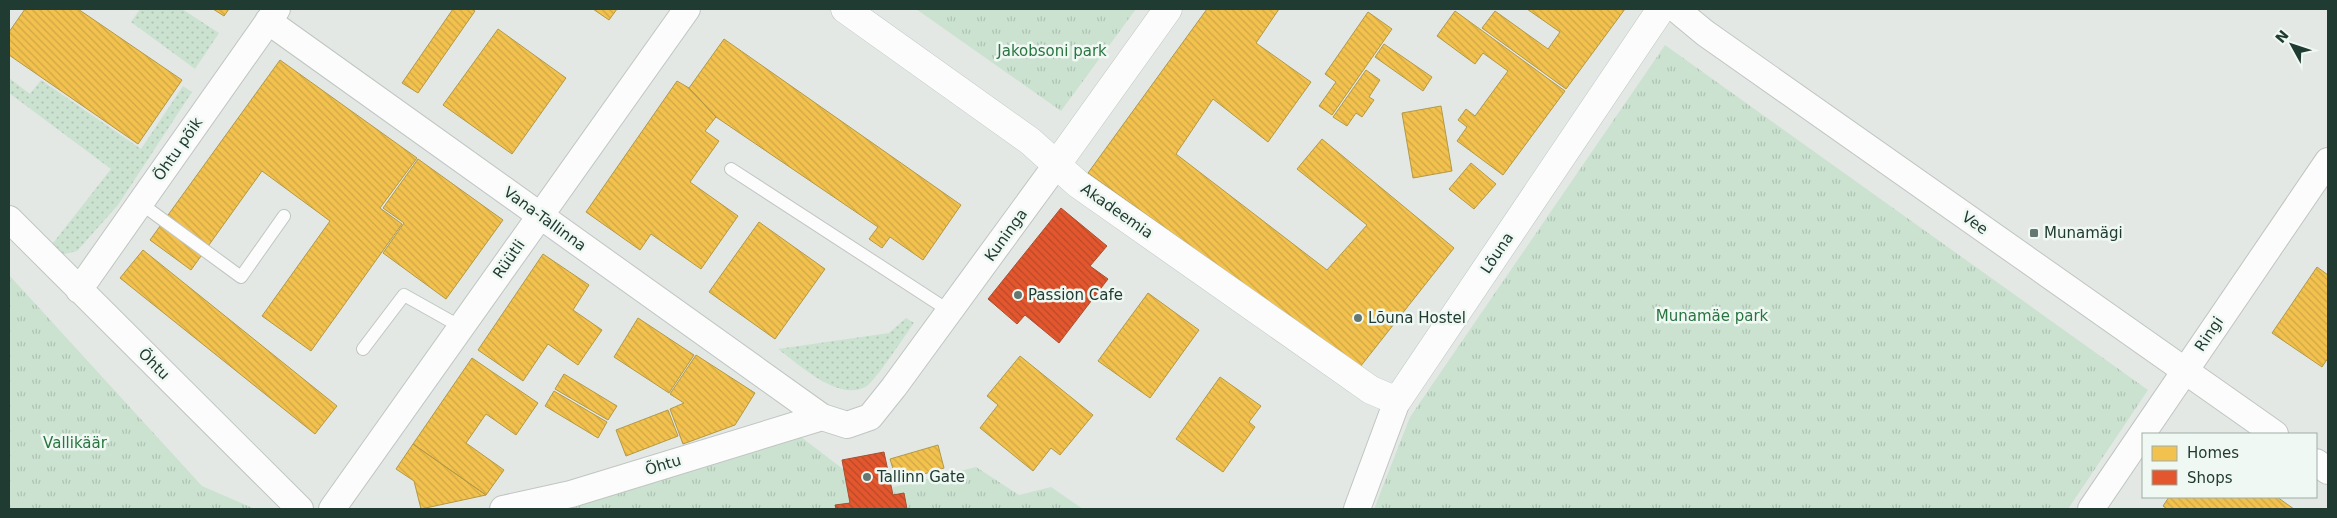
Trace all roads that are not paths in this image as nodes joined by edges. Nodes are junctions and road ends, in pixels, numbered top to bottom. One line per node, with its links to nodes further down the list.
1 (687, 9): 12 (street, Rüütli)
2 (845, 9): 8 (street, Akadeemia)
3 (1168, 9): 8 (street, Kuninga)
4 (1661, 9): 19 (street, Lõuna)
5 (1676, 9): 18 (street, Vee)
6 (272, 15): 10 (street, Õhtu põik); 12 (street, Vana-Tallinna)
7 (2328, 161): 18 (street, Ringi)
8 (1057, 164): 15 (street, Kuninga); 19 (street, Akadeemia)
9 (730, 169): 15 (lane)
10 (140, 203): 11 (lane); 14 (street, Õhtu põik)
11 (284, 216)
12 (540, 216): 16 (street, Rüütli); 20 (street, Vana-Tallinna)
13 (9, 219): 14 (street, Õhtu)
14 (79, 290): 26 (street, Õhtu)
15 (951, 312): 20 (street, Kuninga)
16 (460, 327): 17 (lane); 27 (street, Rüütli)
17 (363, 349)
18 (2184, 371): 21 (street, Ringi); 22 (street, Vee)
19 (1397, 401): 29 (street, Lõuna)
20 (822, 417): 28 (street, Õhtu)
21 (2143, 433)
22 (2274, 433)
23 (2142, 434): 30 (street, Ringi)
24 (2317, 463): 25 (street)
25 (2328, 471)
26 (300, 509)
27 (332, 509)
28 (503, 509)
29 (1357, 509)
30 (2092, 509)

